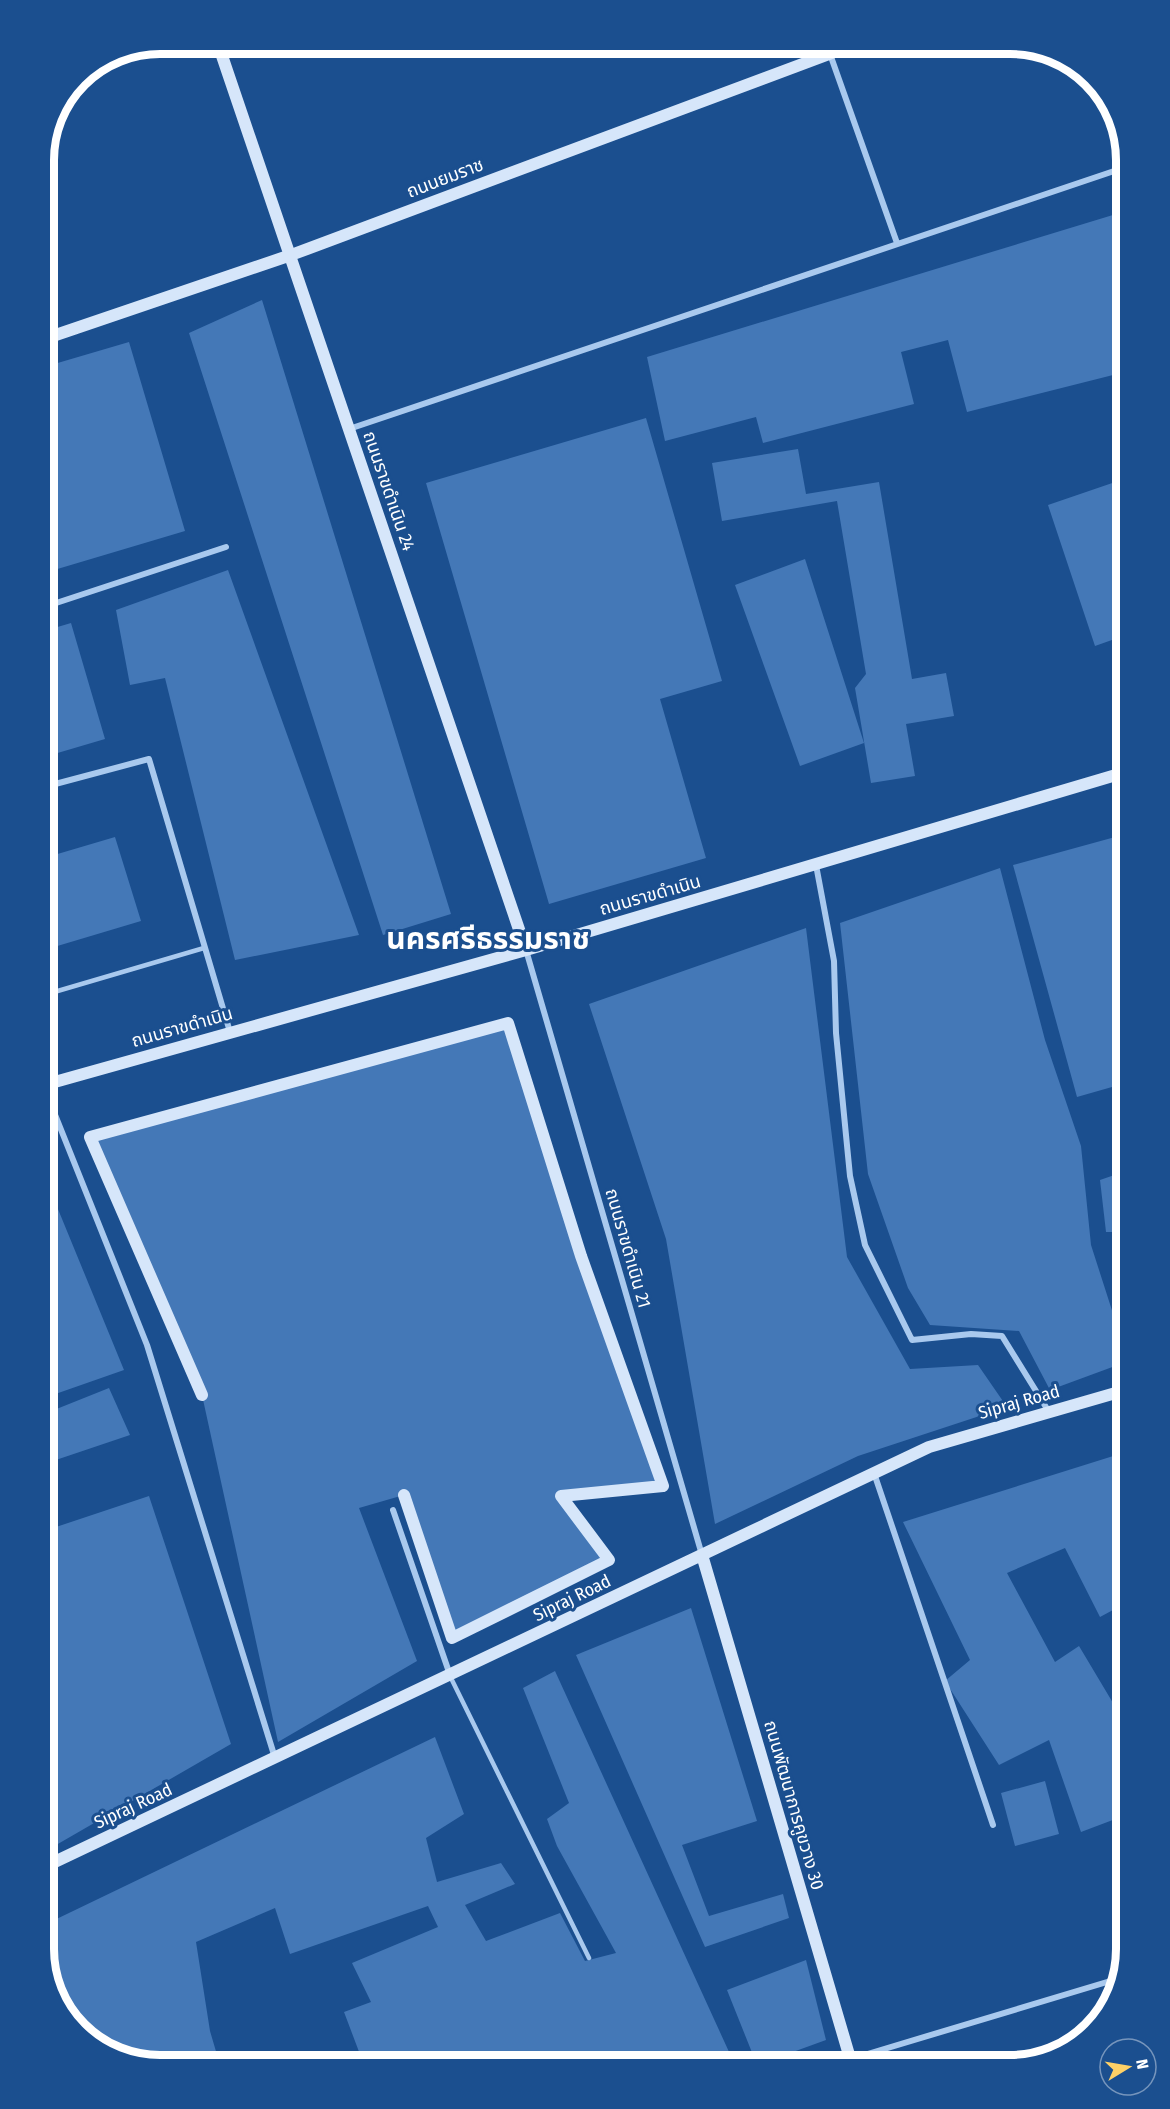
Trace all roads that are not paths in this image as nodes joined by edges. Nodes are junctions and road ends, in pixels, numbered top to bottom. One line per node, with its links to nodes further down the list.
1 (221, 54): 7 (street, ถนนราขดำเนิน 24)
2 (812, 54): 4 (lane)
3 (830, 54): 4 (street, ถนนยมราช); 6 (street)
4 (814, 59): 7 (street, ถนนยมราช)
5 (1116, 170): 6 (street)
6 (897, 243): 9 (street)
7 (291, 255): 8 (street, ถนนยมราช); 9 (street, ถนนราขดำเนิน 24)
8 (54, 336)
9 (349, 429): 16 (street, ถนนราขดำเนิน 24)
10 (226, 547): 11 (street)
11 (54, 604)
12 (1116, 775): 14 (street, ถนนราขดำเนิน)
13 (54, 784): 15 (street)
14 (816, 865): 16 (street, ถนนราขดำเนิน); 23 (street)
15 (204, 948): 17 (lane); 18 (street)
16 (526, 950): 18 (street, ถนนราขดำเนิน); 27 (street, ถนนราขดำเนิน 21)
17 (54, 992)
18 (230, 1032): 19 (street, ถนนราขดำเนิน)
19 (54, 1083)
20 (54, 1111): 29 (street)
21 (1116, 1393): 23 (street, Sipraj Road)
22 (202, 1395): 25 (street)
23 (1049, 1412): 24 (street, Sipraj Road)
24 (874, 1473): 27 (street, Sipraj Road); 30 (street)
25 (404, 1495)
26 (393, 1510): 28 (street)
27 (702, 1555): 28 (street, Sipraj Road); 34 (street, ถนนพัฒนาการคูขวาง 30)
28 (450, 1676): 29 (street, Sipraj Road); 32 (lane)
29 (275, 1759): 31 (street, Sipraj Road)
30 (993, 1826)
31 (54, 1862)
32 (589, 1958)
33 (1111, 1981): 35 (street)
34 (849, 2055)
35 (873, 2055)

